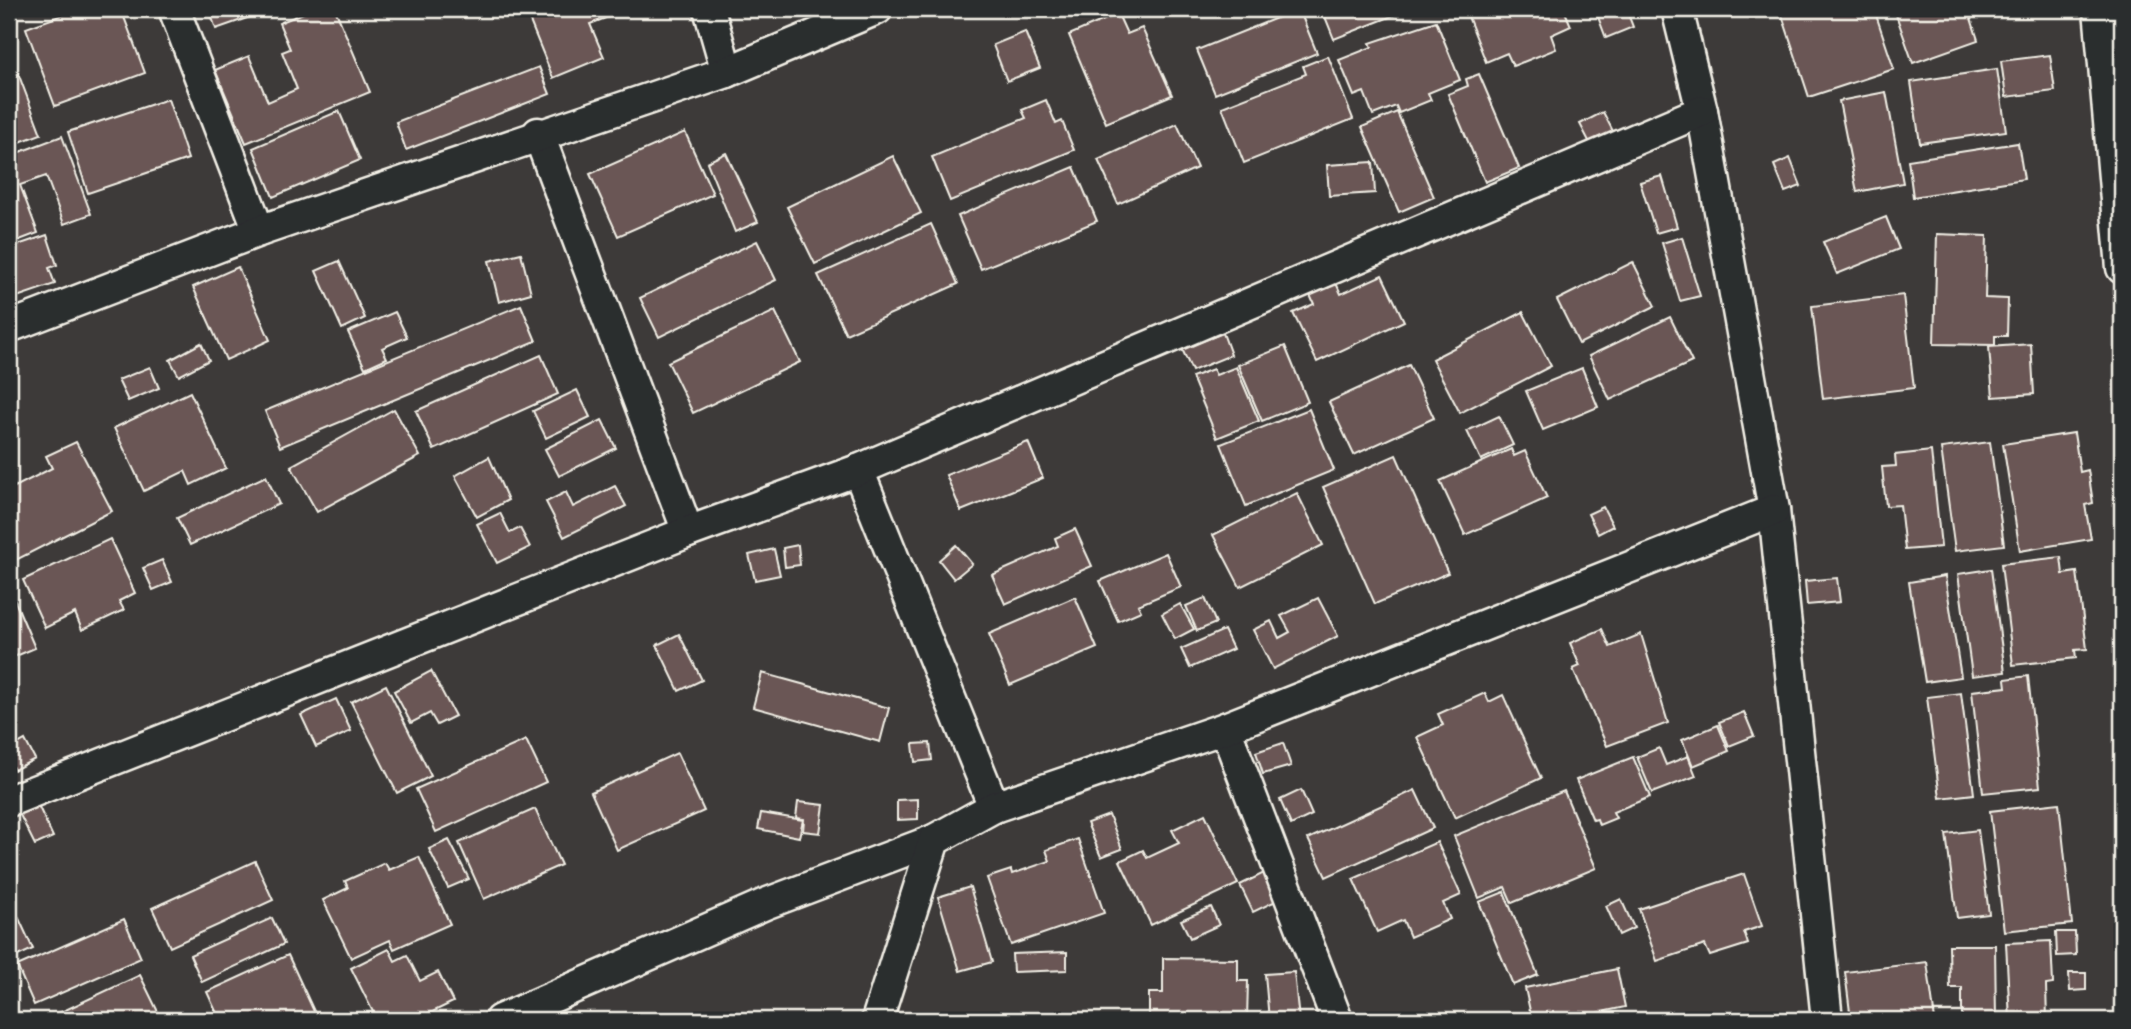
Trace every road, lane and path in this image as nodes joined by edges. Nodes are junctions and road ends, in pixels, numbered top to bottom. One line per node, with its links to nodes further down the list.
1 (174, 9): 9 (street)
2 (709, 9): 6 (street)
3 (877, 9): 6 (street)
4 (1677, 9): 7 (street)
5 (2099, 9): 10 (street)
6 (727, 72): 8 (street)
7 (1702, 111): 12 (street); 13 (street)
8 (538, 134): 9 (street); 14 (street)
9 (259, 231): 11 (street)
10 (2122, 268)
11 (9, 327)
12 (858, 470): 14 (street); 17 (street)
13 (1774, 510): 15 (street); 22 (street)
14 (688, 532): 16 (street)
15 (1225, 728): 17 (street); 21 (street)
16 (9, 801)
17 (994, 807): 18 (street)
18 (934, 840): 19 (street); 20 (street)
19 (500, 1020)
20 (877, 1020)
21 (1338, 1020)
22 (1827, 1020)

